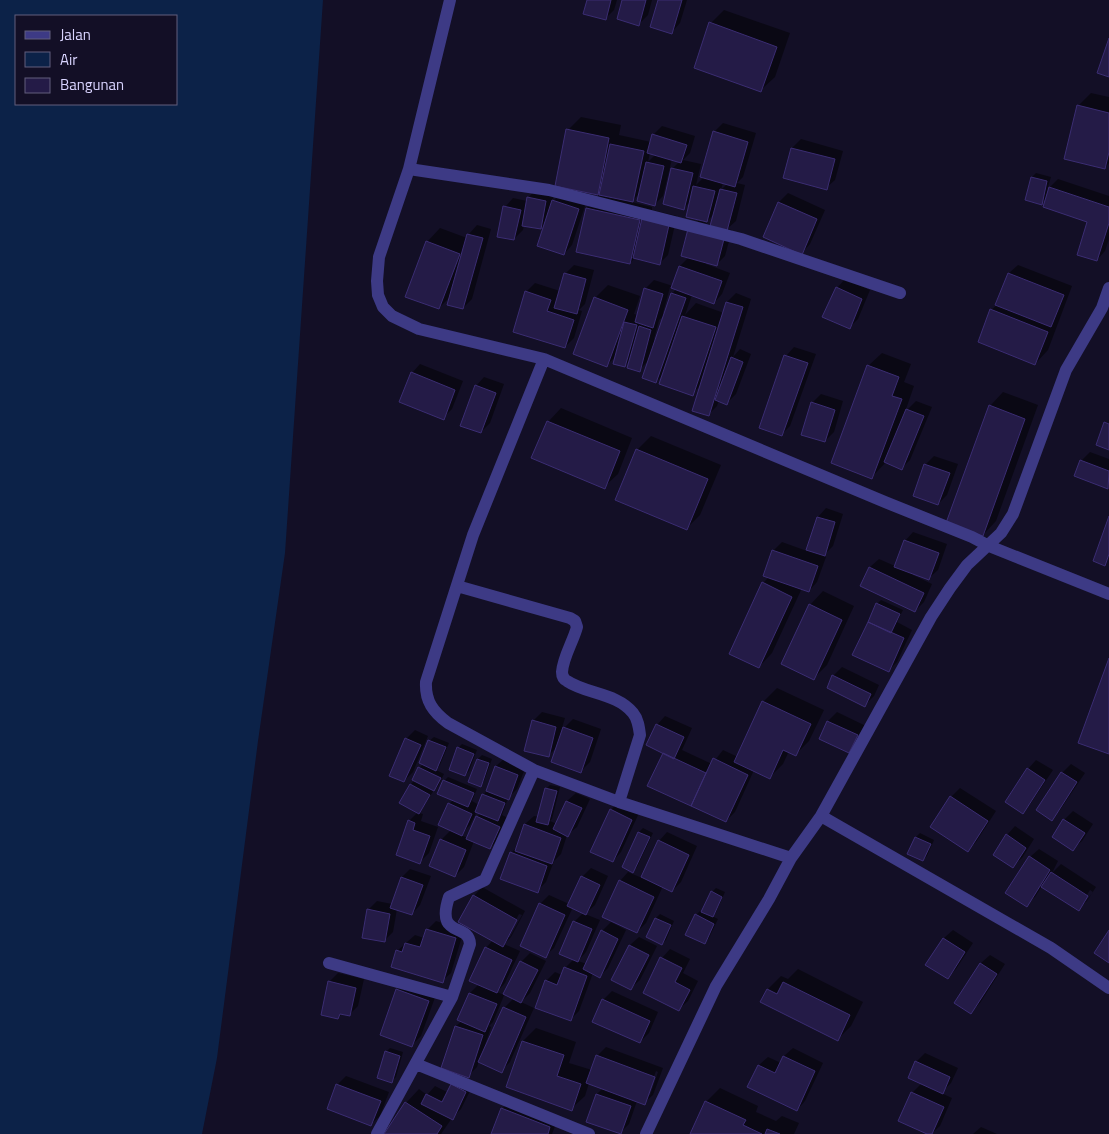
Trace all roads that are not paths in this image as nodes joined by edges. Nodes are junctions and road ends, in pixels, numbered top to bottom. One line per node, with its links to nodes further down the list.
1 (450, 0): 2 (street)
2 (409, 169): 4 (street); 6 (street)
3 (1109, 288): 5 (street)
4 (900, 293)
5 (1106, 309): 7 (street)
6 (544, 359): 7 (street); 8 (street)
7 (989, 546): 9 (street); 12 (street)
8 (457, 586): 10 (street); 11 (street)
9 (1109, 594)
10 (534, 770): 11 (street); 16 (street)
11 (619, 802): 13 (street)
12 (821, 816): 13 (street); 15 (street)
13 (791, 858): 18 (street)
14 (329, 963): 16 (street)
15 (1109, 988)
16 (452, 997): 17 (street)
17 (416, 1064): 19 (street); 20 (street)
18 (650, 1133)
19 (377, 1134)
20 (589, 1134)

